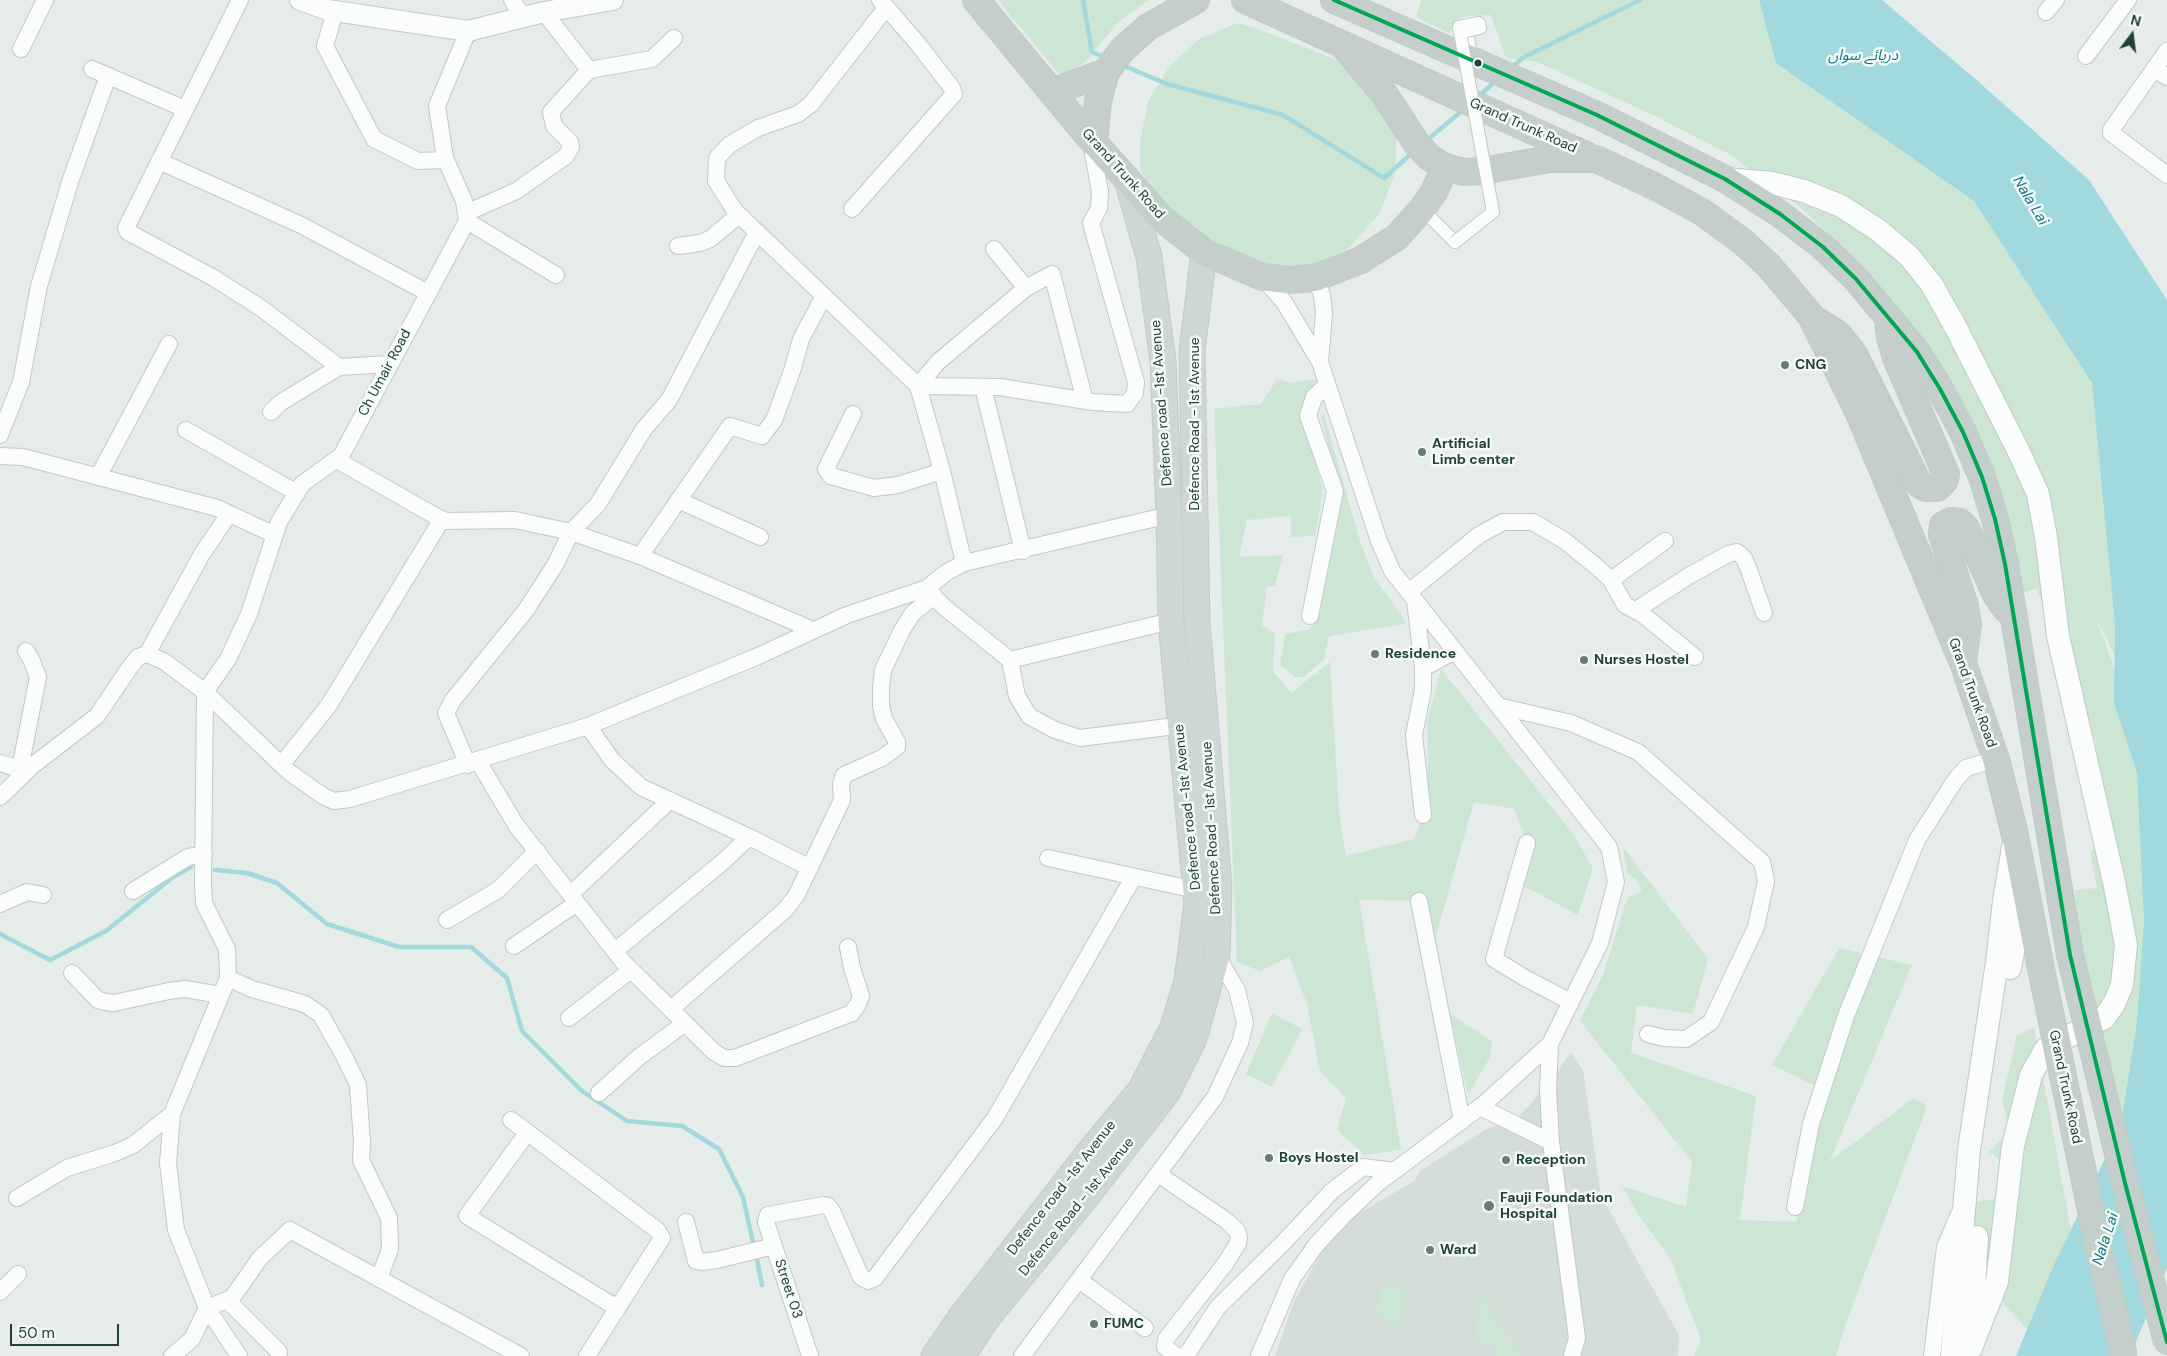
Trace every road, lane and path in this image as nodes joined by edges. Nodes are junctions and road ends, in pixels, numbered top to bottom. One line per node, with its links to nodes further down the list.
1 (45, 0): 18 (street)
2 (240, 0): 28 (street)
3 (300, 0): 12 (street)
4 (512, 0): 14 (street)
5 (613, 0): 13 (street)
6 (976, 0): 27 (highway, Grand Trunk Road)
7 (1196, 0): 24 (highway)
8 (1245, 0): 17 (highway, Grand Trunk Road)
9 (1334, 0): 21 (highway)
10 (2128, 0): 20 (street)
11 (883, 4): 37 (street); 39 (street)
12 (331, 7): 15 (street); 31 (street)
13 (544, 12): 14 (street); 23 (street)
14 (524, 18): 15 (street)
15 (468, 31): 31 (street)
16 (674, 38): 23 (street)
17 (1342, 44): 30 (highway, Grand Trunk Road); 33 (highway, Grand Trunk Road)
18 (21, 49)
19 (2167, 51): 25 (street)
20 (2086, 56)
21 (1482, 66): 35 (highway); 38 (street, bridge)
22 (92, 70): 26 (street)
23 (590, 70): 40 (street)
24 (1106, 72): 27 (highway); 29 (highway)
25 (2161, 73): 34 (street)
26 (108, 76): 28 (street); 64 (street)
27 (1052, 92): 29 (highway, Grand Trunk Road)
28 (185, 109): 32 (street)
29 (1092, 140): 36 (highway, Grand Trunk Road); 60 (street)
30 (1596, 159): 33 (highway, Grand Trunk Road); 52 (highway, Grand Trunk Road)
31 (446, 160): 40 (street)
32 (159, 161): 49 (street); 56 (street)
33 (1445, 167): 38 (highway, Grand Trunk Road)
34 (2167, 175)
35 (1725, 179): 51 (highway); 164 (main road)
36 (1127, 180): 44 (highway, Grand Trunk Road); 72 (main road, Defence road -1st Avenue)
37 (852, 209)
38 (1422, 209): 47 (highway, Grand Trunk Road)
39 (739, 215): 41 (street); 42 (street)
40 (466, 217): 45 (street); 49 (street, Ch Umair Road)
41 (756, 232): 50 (street); 74 (street)
42 (678, 246)
43 (994, 250): 48 (street)
44 (1204, 252): 46 (highway, Grand Trunk Road); 99 (main road, Defence Road - 1st Avenue)
45 (556, 274)
46 (1262, 277): 47 (highway, Grand Trunk Road); 54 (street)
47 (1315, 278): 54 (street)
48 (1026, 288): 58 (street); 60 (street)
49 (428, 293): 55 (street, Ch Umair Road)
50 (824, 296): 58 (street); 70 (street)
51 (1887, 314): 52 (highway); 87 (highway)
52 (1811, 316): 95 (highway, Grand Trunk Road)
53 (169, 344): 68 (street)
54 (1320, 362): 57 (street)
55 (390, 364): 56 (street); 66 (street, Ch Umair Road)
56 (339, 367): 61 (street)
57 (1328, 385): 83 (street); 86 (street)
58 (918, 386): 59 (street); 67 (street)
59 (983, 386): 60 (street); 78 (street)
60 (1085, 401)
61 (271, 412)
62 (853, 414): 67 (street)
63 (186, 430): 69 (street)
64 (0, 435)
65 (0, 456): 68 (street)
66 (337, 460): 69 (street, Ch Umair Road); 73 (street)
67 (942, 471): 80 (street)
68 (98, 477): 71 (street)
69 (297, 493): 75 (street, Ch Umair Road)
70 (678, 500): 76 (street); 79 (street)
71 (229, 514): 75 (street); 92 (street)
72 (1169, 515): 78 (street); 88 (main road, Defence road -1st Avenue)
73 (442, 520): 74 (street); 105 (street)
74 (571, 532): 79 (street); 104 (street)
75 (275, 535): 97 (street, Ch Umair Road)
76 (760, 537)
77 (1665, 541): 81 (street)
78 (1022, 551): 80 (street)
79 (640, 556): 89 (street)
80 (964, 563): 82 (street)
81 (1611, 580): 83 (street); 84 (street)
82 (930, 592): 89 (street); 94 (street); 116 (street)
83 (1412, 596): 91 (street); 96 (street)
84 (1636, 610): 85 (street); 93 (street)
85 (1764, 613)
86 (1310, 616)
87 (2012, 616): 95 (highway); 162 (highway, bridge)
88 (1171, 621): 94 (street); 100 (main road, Defence road -1st Avenue)
89 (813, 630): 101 (street)
90 (26, 651): 106 (street)
91 (1455, 651): 96 (street); 98 (street)
92 (147, 654): 97 (street); 106 (street)
93 (1695, 657)
94 (1010, 660): 100 (street)
95 (1963, 663): 102 (highway, Grand Trunk Road)
96 (1423, 668): 109 (street)
97 (205, 692): 105 (street); 114 (street)
98 (1498, 706): 134 (street); 138 (street)
99 (1205, 722): 100 (street); 129 (main road, Defence Road - 1st Avenue)
100 (1180, 724): 119 (main road, Defence road -1st Avenue)
101 (588, 726): 104 (street); 108 (street)
102 (1996, 759): 110 (highway, Grand Trunk Road); 151 (street)
103 (0, 763): 106 (street)
104 (473, 763): 105 (street); 113 (street)
105 (282, 764)
106 (19, 774): 107 (street)
107 (0, 797)
108 (670, 800): 111 (street); 122 (street)
109 (1423, 815)
110 (2015, 835): 118 (highway, Grand Trunk Road); 150 (main road)
111 (749, 837): 116 (street); 128 (street)
112 (1527, 843): 134 (street)
113 (537, 851): 122 (street); 125 (street)
114 (204, 854): 120 (street); 132 (street)
115 (1048, 858): 117 (street)
116 (810, 868): 135 (street)
117 (1133, 878): 119 (street); 153 (street, Street 03)
118 (2025, 887): 164 (main road); 178 (highway, Grand Trunk Road, bridge)
119 (1196, 890): 170 (main road, Defence road -1st Avenue)
120 (133, 891)
121 (44, 895): 124 (street)
122 (574, 899): 126 (street); 128 (street)
123 (1419, 901): 144 (street)
124 (0, 904)
125 (447, 920)
126 (514, 946)
127 (848, 947): 137 (street)
128 (615, 951): 130 (street)
129 (1217, 956): 148 (street); 171 (main road, Defence Road - 1st Avenue)
130 (631, 970): 135 (street); 136 (street)
131 (72, 973): 133 (street)
132 (228, 978): 133 (street); 155 (street)
133 (221, 995): 142 (street)
134 (1572, 1002): 139 (street)
135 (671, 1009): 137 (street)
136 (569, 1018)
137 (684, 1023): 140 (street)
138 (1648, 1034)
139 (1550, 1044): 141 (street); 146 (street)
140 (599, 1093)
141 (1480, 1107): 144 (street); 146 (street)
142 (172, 1114): 149 (street); 159 (street)
143 (511, 1120): 145 (street)
144 (1462, 1121): 147 (street)
145 (527, 1133): 160 (street); 160 (street)
146 (1551, 1142): 176 (street)
147 (1394, 1171): 174 (street); 175 (street)
148 (1158, 1174): 156 (street); 173 (street)
149 (17, 1198)
150 (1964, 1200): 164 (main road); 177 (street)
151 (1795, 1207)
152 (686, 1222): 153 (street)
153 (761, 1249): 169 (street, Street 03)
154 (18, 1274): 157 (street)
155 (379, 1279): 158 (street); 167 (street)
156 (1079, 1280): 161 (street); 172 (street)
157 (0, 1293)
158 (227, 1300): 159 (street); 163 (street)
159 (207, 1308): 165 (street); 166 (street)
160 (617, 1308): 168 (street)
161 (1145, 1328)
162 (2167, 1342)
163 (279, 1352)
164 (1964, 1353)
165 (172, 1356)
166 (239, 1356)
167 (521, 1356)
168 (587, 1356)
169 (810, 1356)
170 (934, 1356)
171 (962, 1356)
172 (1022, 1356)
173 (1176, 1356)
174 (1183, 1356)
175 (1259, 1356)
176 (1572, 1356)
177 (1932, 1356)
178 (2124, 1356)

